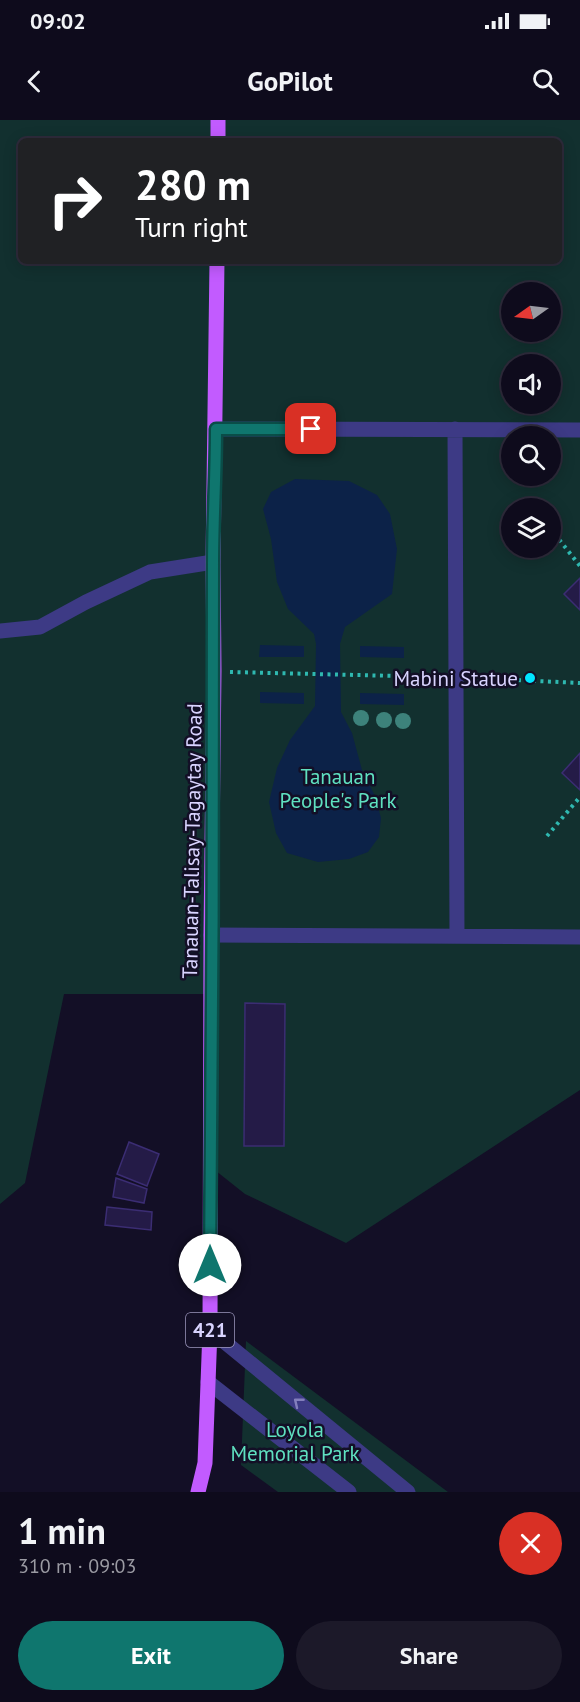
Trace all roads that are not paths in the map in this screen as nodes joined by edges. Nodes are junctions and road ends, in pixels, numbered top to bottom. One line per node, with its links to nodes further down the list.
1 (218, 120): 2 (main road)
2 (218, 138)
3 (217, 264): 4 (main road, Tanauan-Talisay-Tagaytay Road / 421)
4 (216, 429): 5 (lane); 7 (main road, Tanauan-Talisay-Tagaytay Road / 421)
5 (455, 429): 6 (lane); 10 (lane)
6 (580, 430)
7 (213, 562): 8 (lane); 9 (main road, Tanauan-Talisay-Tagaytay Road / 421)
8 (0, 631)
9 (211, 935): 10 (lane); 12 (main road, Tanauan-Talisay-Tagaytay Road / 421)
10 (457, 936): 11 (lane)
11 (580, 937)
12 (210, 1330): 13 (main road, Tanauan-Talisay-Tagaytay Road / 421); 16 (lane, one-way to 12)
13 (208, 1382): 14 (main road, Tanauan-Talisay-Tagaytay Road / 421); 15 (lane)
14 (198, 1492)
15 (349, 1492)
16 (408, 1492)

